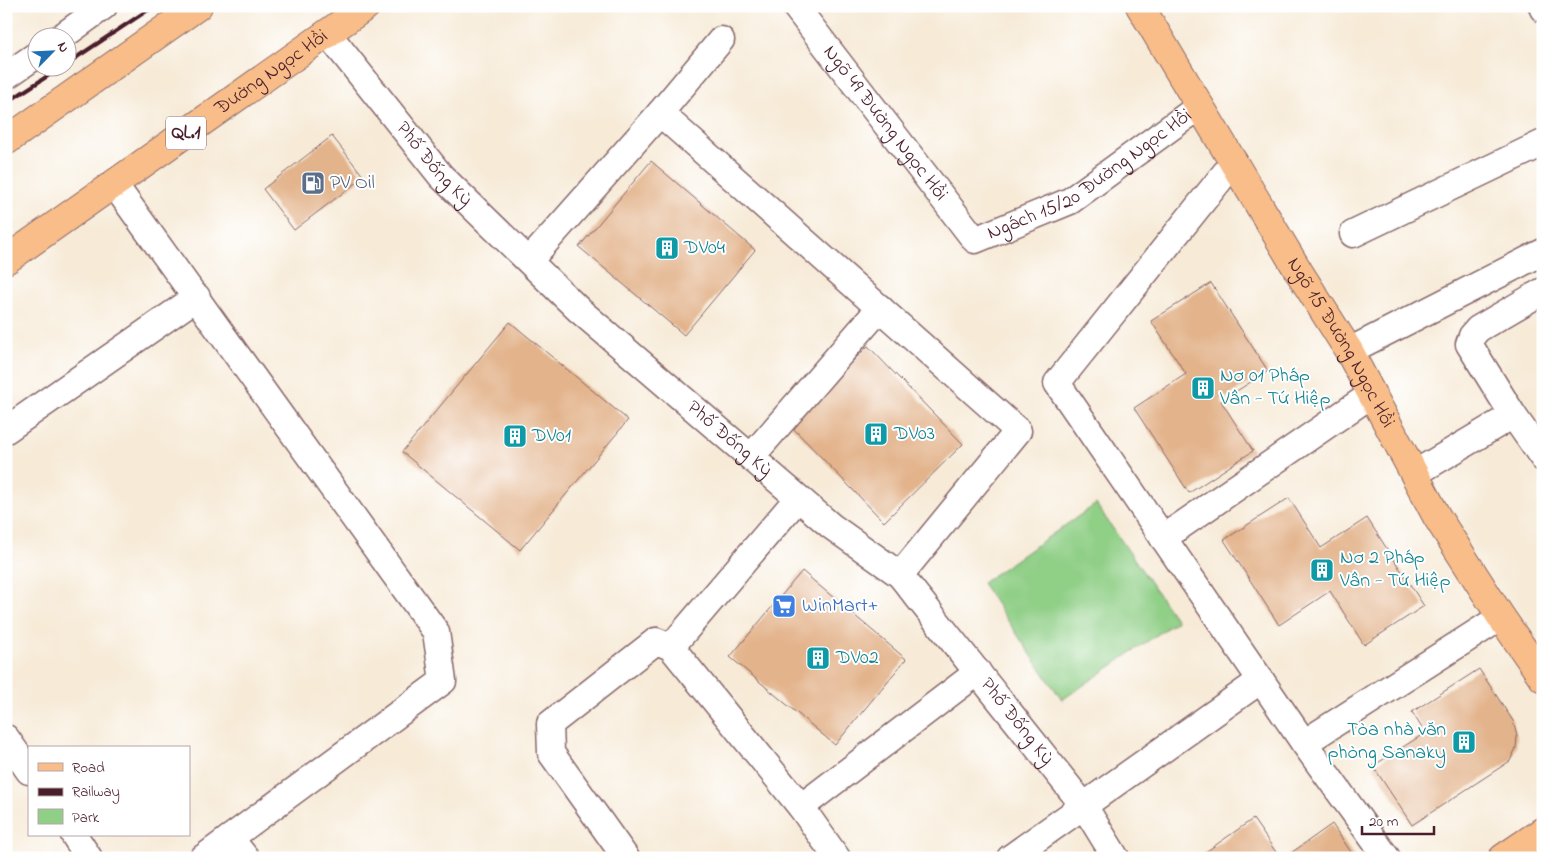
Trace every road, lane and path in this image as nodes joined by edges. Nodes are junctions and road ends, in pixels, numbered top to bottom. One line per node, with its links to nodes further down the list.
1 (104, 6): 6 (street)
2 (198, 6): 13 (main road)
3 (366, 6): 7 (main road, Đường Ngọc Hồi / QL.1)
4 (795, 6): 18 (street, Ngõ 49 Đường Ngọc Hồi)
5 (1140, 6): 11 (main road, Ngõ 15 Đường Ngọc Hồi)
6 (74, 28)
7 (328, 34): 16 (main road, Đường Ngọc Hồi / QL.1); 21 (street, Phố Đống Kỳ)
8 (721, 40): 12 (street)
9 (28, 61): 10 (street)
10 (6, 76)
11 (1200, 106): 15 (main road, Ngõ 15 Đường Ngọc Hồi); 18 (street, Ngách 15/20 Đường Ngọc Hồi)
12 (660, 113): 21 (street); 24 (street)
13 (6, 141)
14 (1543, 143): 17 (street)
15 (1234, 162): 25 (main road, Ngõ 15 Đường Ngọc Hồi); 33 (street)
16 (114, 184): 20 (main road, Đường Ngọc Hồi / QL.1); 23 (street)
17 (1353, 234)
18 (975, 240)
19 (1543, 252): 25 (street)
20 (6, 260)
21 (530, 261): 29 (street, Phố Đống Kỳ)
22 (1543, 291): 27 (street)
23 (197, 298): 28 (street); 47 (street)
24 (880, 308): 29 (street); 34 (street)
25 (1350, 351): 26 (main road, Ngõ 15 Đường Ngọc Hồi)
26 (1372, 394): 31 (main road, Ngõ 15 Đường Ngọc Hồi); 33 (street)
27 (1513, 415): 30 (street); 31 (street)
28 (6, 430)
29 (751, 457): 32 (street, Phố Đống Kỳ)
30 (1543, 458)
31 (1414, 474): 35 (main road, Ngõ 15 Đường Ngọc Hồi)
32 (798, 498): 34 (street, Phố Đống Kỳ); 36 (street)
33 (1163, 538): 39 (street)
34 (900, 575): 37 (street, Phố Đống Kỳ)
35 (1501, 617): 38 (main road, Ngõ 15 Đường Ngọc Hồi); 41 (street)
36 (671, 647): 44 (street); 51 (street)
37 (978, 672): 43 (street, Phố Đống Kỳ); 44 (street)
38 (1543, 678)
39 (1261, 680): 41 (street); 43 (street)
40 (6, 738): 42 (street)
41 (1304, 743): 55 (street)
42 (28, 770)
43 (1084, 806): 53 (street); 54 (street, Phố Đống Kỳ)
44 (801, 807): 52 (street)
45 (1543, 831): 56 (main road)
46 (75, 836): 48 (street)
47 (230, 838): 49 (street); 50 (street)
48 (89, 858)
49 (203, 858)
50 (246, 858)
51 (626, 858)
52 (836, 858)
53 (1010, 858)
54 (1116, 858)
55 (1388, 858)
56 (1503, 858)

